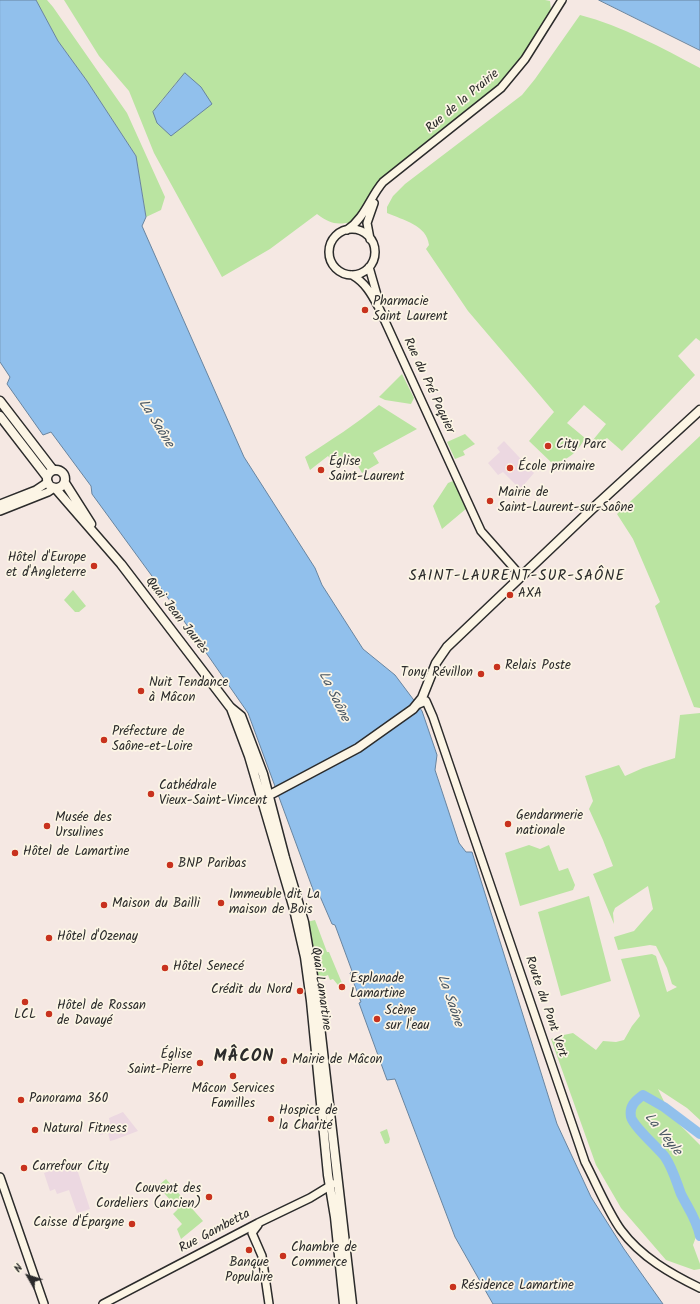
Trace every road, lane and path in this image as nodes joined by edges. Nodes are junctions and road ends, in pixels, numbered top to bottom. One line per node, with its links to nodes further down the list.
1 (562, 0): 2 (street, Rue de la Prairie)
2 (395, 174): 3 (street, Rue du Pré Paquier); 4 (street, Rue du Pré Paquier)
3 (347, 230): 4 (street); 6 (street, Rue du Pré Paquier)
4 (370, 239): 5 (street, Rue du Pré Paquier)
5 (369, 267): 6 (street); 7 (street, Rue du Pré Paquier)
6 (352, 275): 7 (street, Rue du Pré Paquier)
7 (379, 308): 18 (street, Rue du Pré Paquier)
8 (0, 401): 11 (main road)
9 (699, 410): 18 (main road)
10 (0, 416): 12 (main road)
11 (53, 470): 12 (main road); 13 (main road)
12 (47, 480): 14 (main road); 15 (street)
13 (65, 483): 14 (main road); 17 (main road, Quai Jean Jaurès)
14 (55, 488): 16 (street); 17 (main road, Quai Jean Jaurès)
15 (0, 504)
16 (0, 511)
17 (102, 542): 20 (main road, Quai Jean Jaurès)
18 (521, 576): 19 (main road)
19 (422, 702): 21 (main road); 29 (street, Route du Pont Vert)
20 (230, 706): 21 (main road, Quai Jean Jaurès); 21 (main road, Quai Jean Jaurès)
21 (268, 795): 23 (main road, Quai Lamartine); 24 (main road, Quai Lamartine)
22 (0, 1177): 30 (street)
23 (338, 1182): 24 (street, Rue Gambetta); 28 (main road, Quai Lamartine)
24 (330, 1186): 25 (street, Rue Gambetta); 28 (street); 33 (main road, Quai Lamartine)
25 (261, 1222): 26 (street, Rue Gambetta); 27 (street)
26 (243, 1232): 27 (street); 31 (street, Rue Gambetta)
27 (253, 1237): 32 (street)
28 (345, 1244): 34 (main road, Quai Lamartine)
29 (700, 1288)
30 (44, 1304)
31 (103, 1304)
32 (269, 1304)
33 (344, 1304)
34 (352, 1304)

